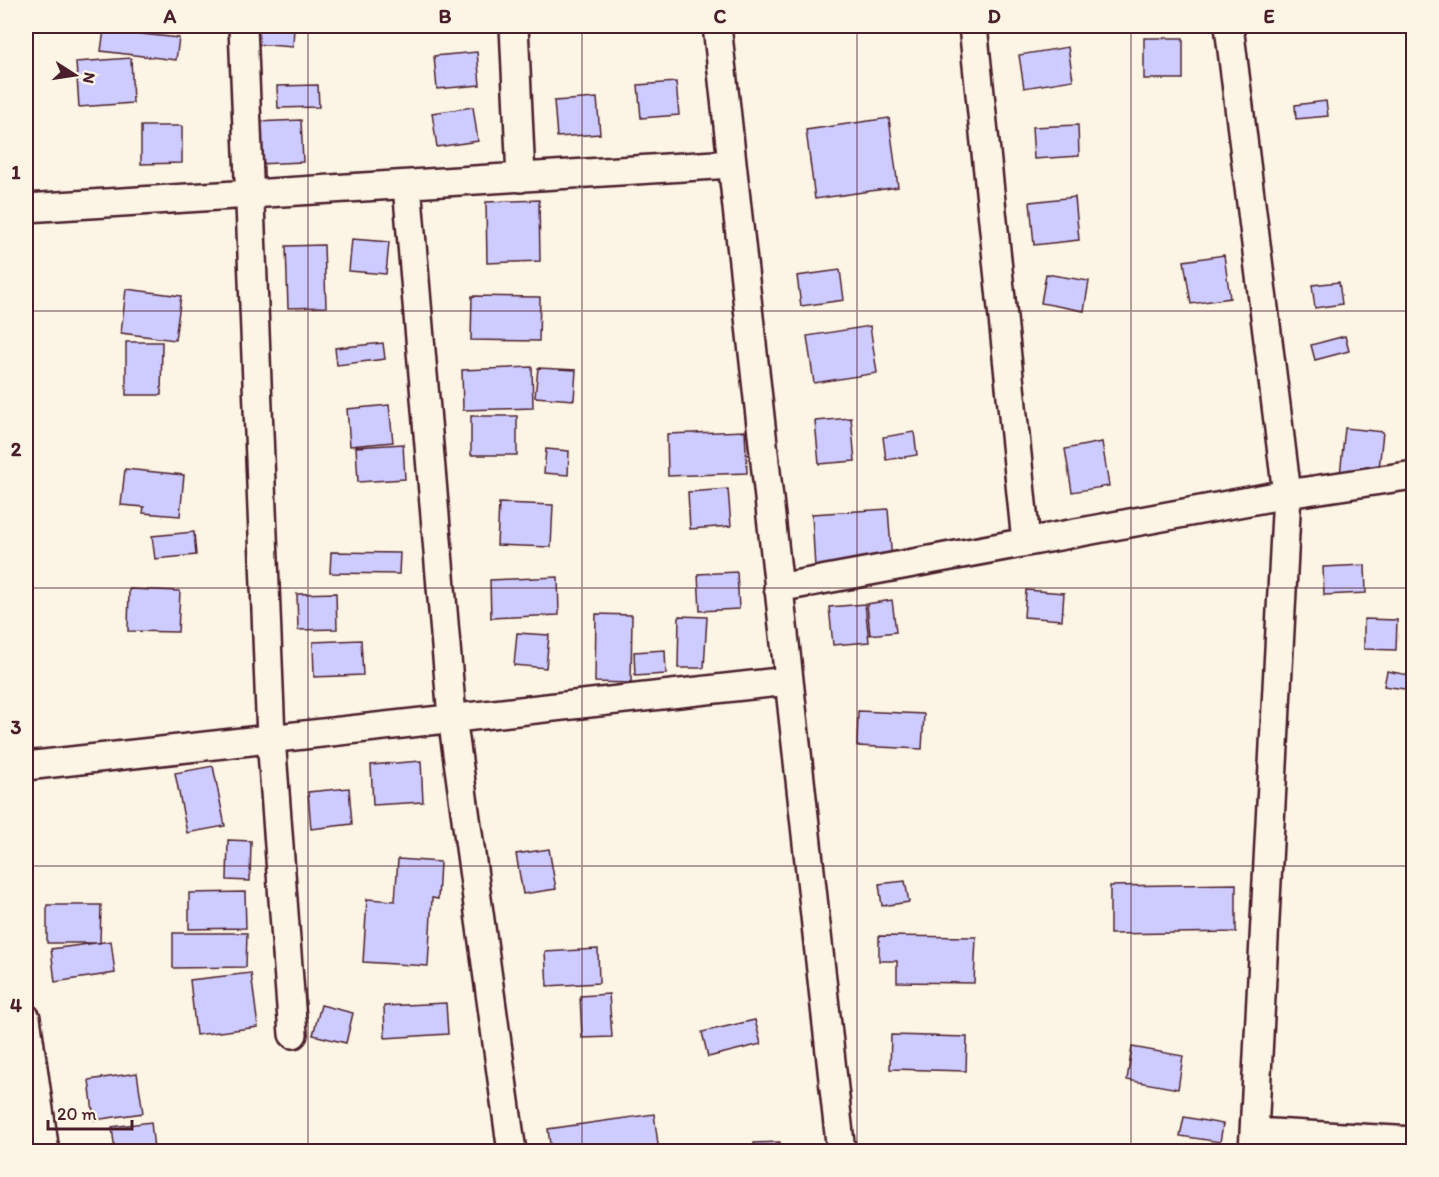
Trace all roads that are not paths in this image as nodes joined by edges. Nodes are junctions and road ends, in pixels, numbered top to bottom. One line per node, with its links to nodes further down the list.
1 (243, 26): 9 (street)
2 (514, 26): 7 (street)
3 (717, 26): 6 (street)
4 (973, 26): 13 (street)
5 (1229, 26): 12 (street)
6 (731, 164): 7 (street); 14 (street)
7 (521, 178): 8 (street)
8 (406, 185): 9 (street); 16 (street)
9 (249, 195): 10 (street); 17 (street)
10 (26, 208)
11 (1413, 475): 12 (street)
12 (1287, 494): 13 (street); 22 (street)
13 (1026, 542): 14 (street)
14 (778, 588): 15 (street)
15 (788, 681): 16 (street); 25 (street)
16 (452, 717): 17 (street); 24 (street)
17 (271, 738): 18 (street); 20 (street)
18 (26, 766)
19 (26, 1018): 23 (street)
20 (293, 1034)
21 (1413, 1141): 22 (street)
22 (1254, 1142)
23 (45, 1152)
24 (512, 1152)
25 (841, 1152)

